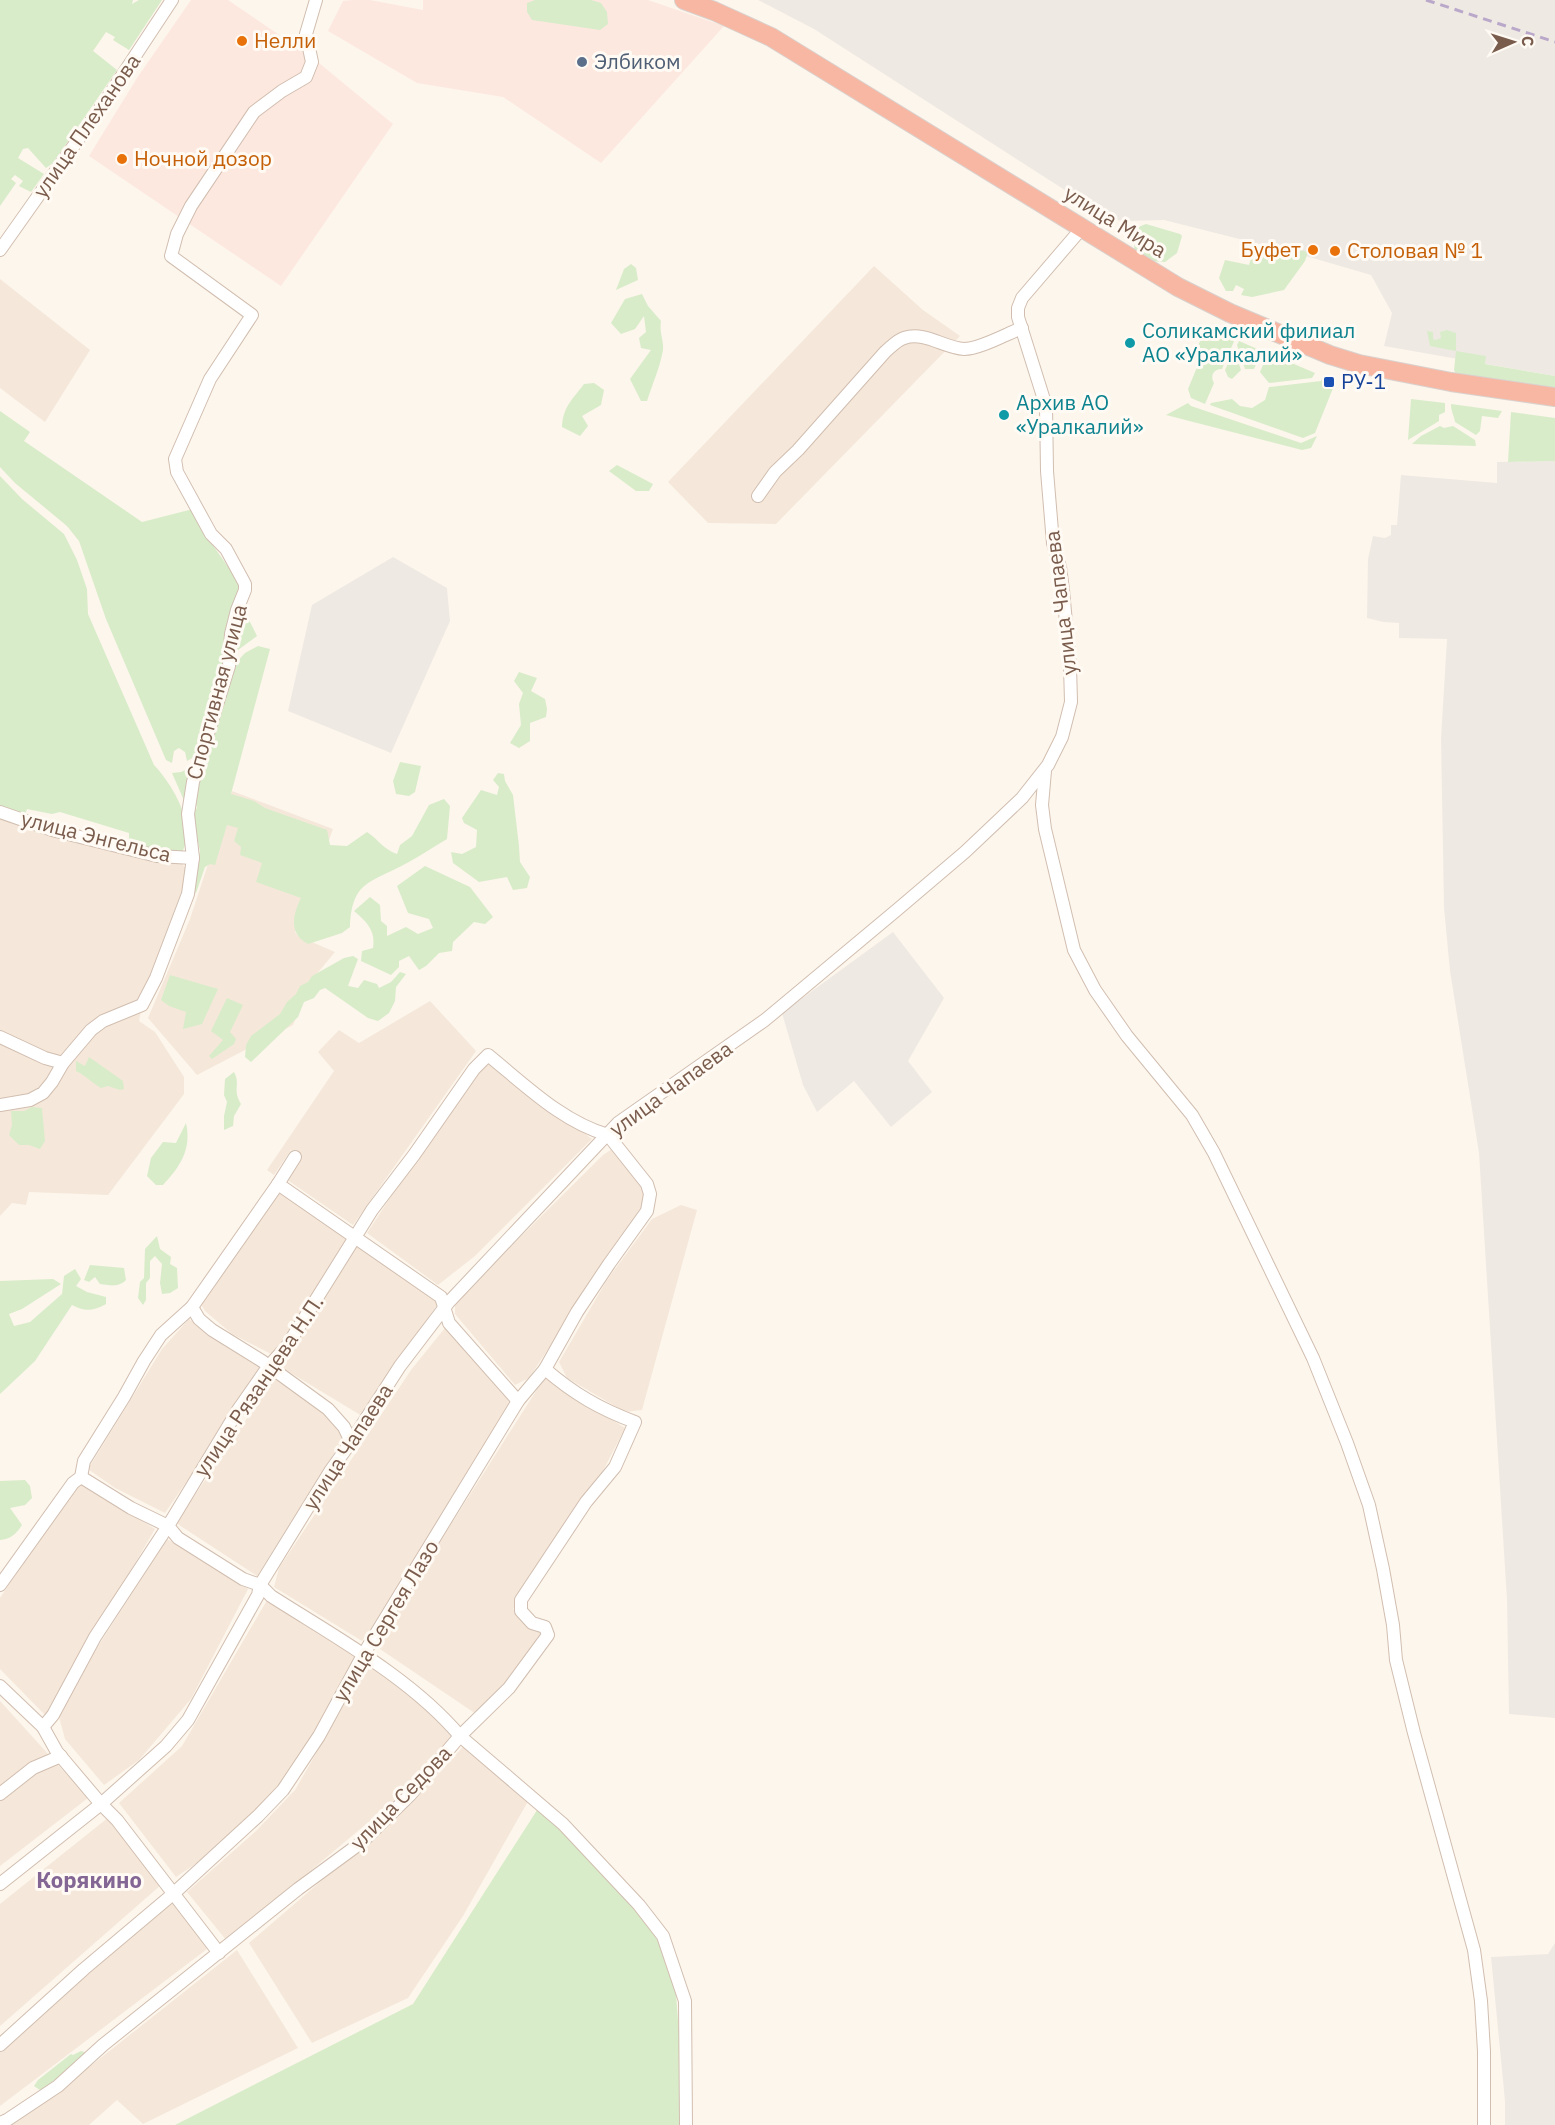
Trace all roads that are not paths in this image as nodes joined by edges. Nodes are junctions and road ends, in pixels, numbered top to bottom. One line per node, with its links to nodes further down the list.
1 (172, 0): 5 (street, улица Плеханова)
2 (316, 0): 11 (street, Спортивная улица)
3 (684, 0): 4 (highway, улица Мира)
4 (1082, 228): 6 (street, улица Чапаева); 7 (highway, улица Мира)
5 (0, 250)
6 (1022, 328): 8 (street); 9 (street, улица Чапаева)
7 (1555, 397)
8 (758, 496)
9 (1045, 771): 15 (street, улица Чапаева); 42 (street)
10 (0, 812): 11 (street, улица Энгельса)
11 (193, 858): 13 (street, Спортивная улица)
12 (0, 1036): 13 (street)
13 (63, 1063): 14 (street, Спортивная улица)
14 (0, 1105)
15 (608, 1135): 18 (street, улица Рязанцева Н.П.); 20 (street, улица Чапаева); 22 (street, улица Сергея Лазо)
16 (295, 1157): 17 (street)
17 (278, 1184): 18 (street); 19 (street)
18 (356, 1239): 20 (street); 21 (street, улица Рязанцева Н.П.)
19 (192, 1307): 21 (street); 25 (street)
20 (444, 1309): 23 (street); 24 (street, улица Чапаева)
21 (268, 1367): 24 (street); 26 (street, улица Рязанцева Н.П.)
22 (545, 1369): 23 (street, улица Сергея Лазо); 32 (street, улица Седова)
23 (518, 1401): 29 (street, улица Сергея Лазо)
24 (351, 1442): 28 (street, улица Чапаева)
25 (81, 1477): 26 (street); 27 (street)
26 (168, 1526): 28 (street); 31 (street, улица Рязанцева Н.П.)
27 (0, 1585)
28 (260, 1585): 29 (street); 35 (street, улица Чапаева)
29 (363, 1655): 32 (street); 37 (street, улица Сергея Лазо)
30 (0, 1686): 31 (street)
31 (44, 1727): 33 (street)
32 (460, 1736): 38 (street, улица Седова); 41 (street)
33 (61, 1756): 34 (street); 35 (street)
34 (0, 1794)
35 (101, 1804): 36 (street, улица Чапаева); 37 (street)
36 (0, 1884)
37 (173, 1894): 38 (street); 39 (street, улица Сергея Лазо)
38 (219, 1953): 40 (street, улица Седова)
39 (0, 2045)
40 (0, 2123)
41 (686, 2125)
42 (1484, 2125)

